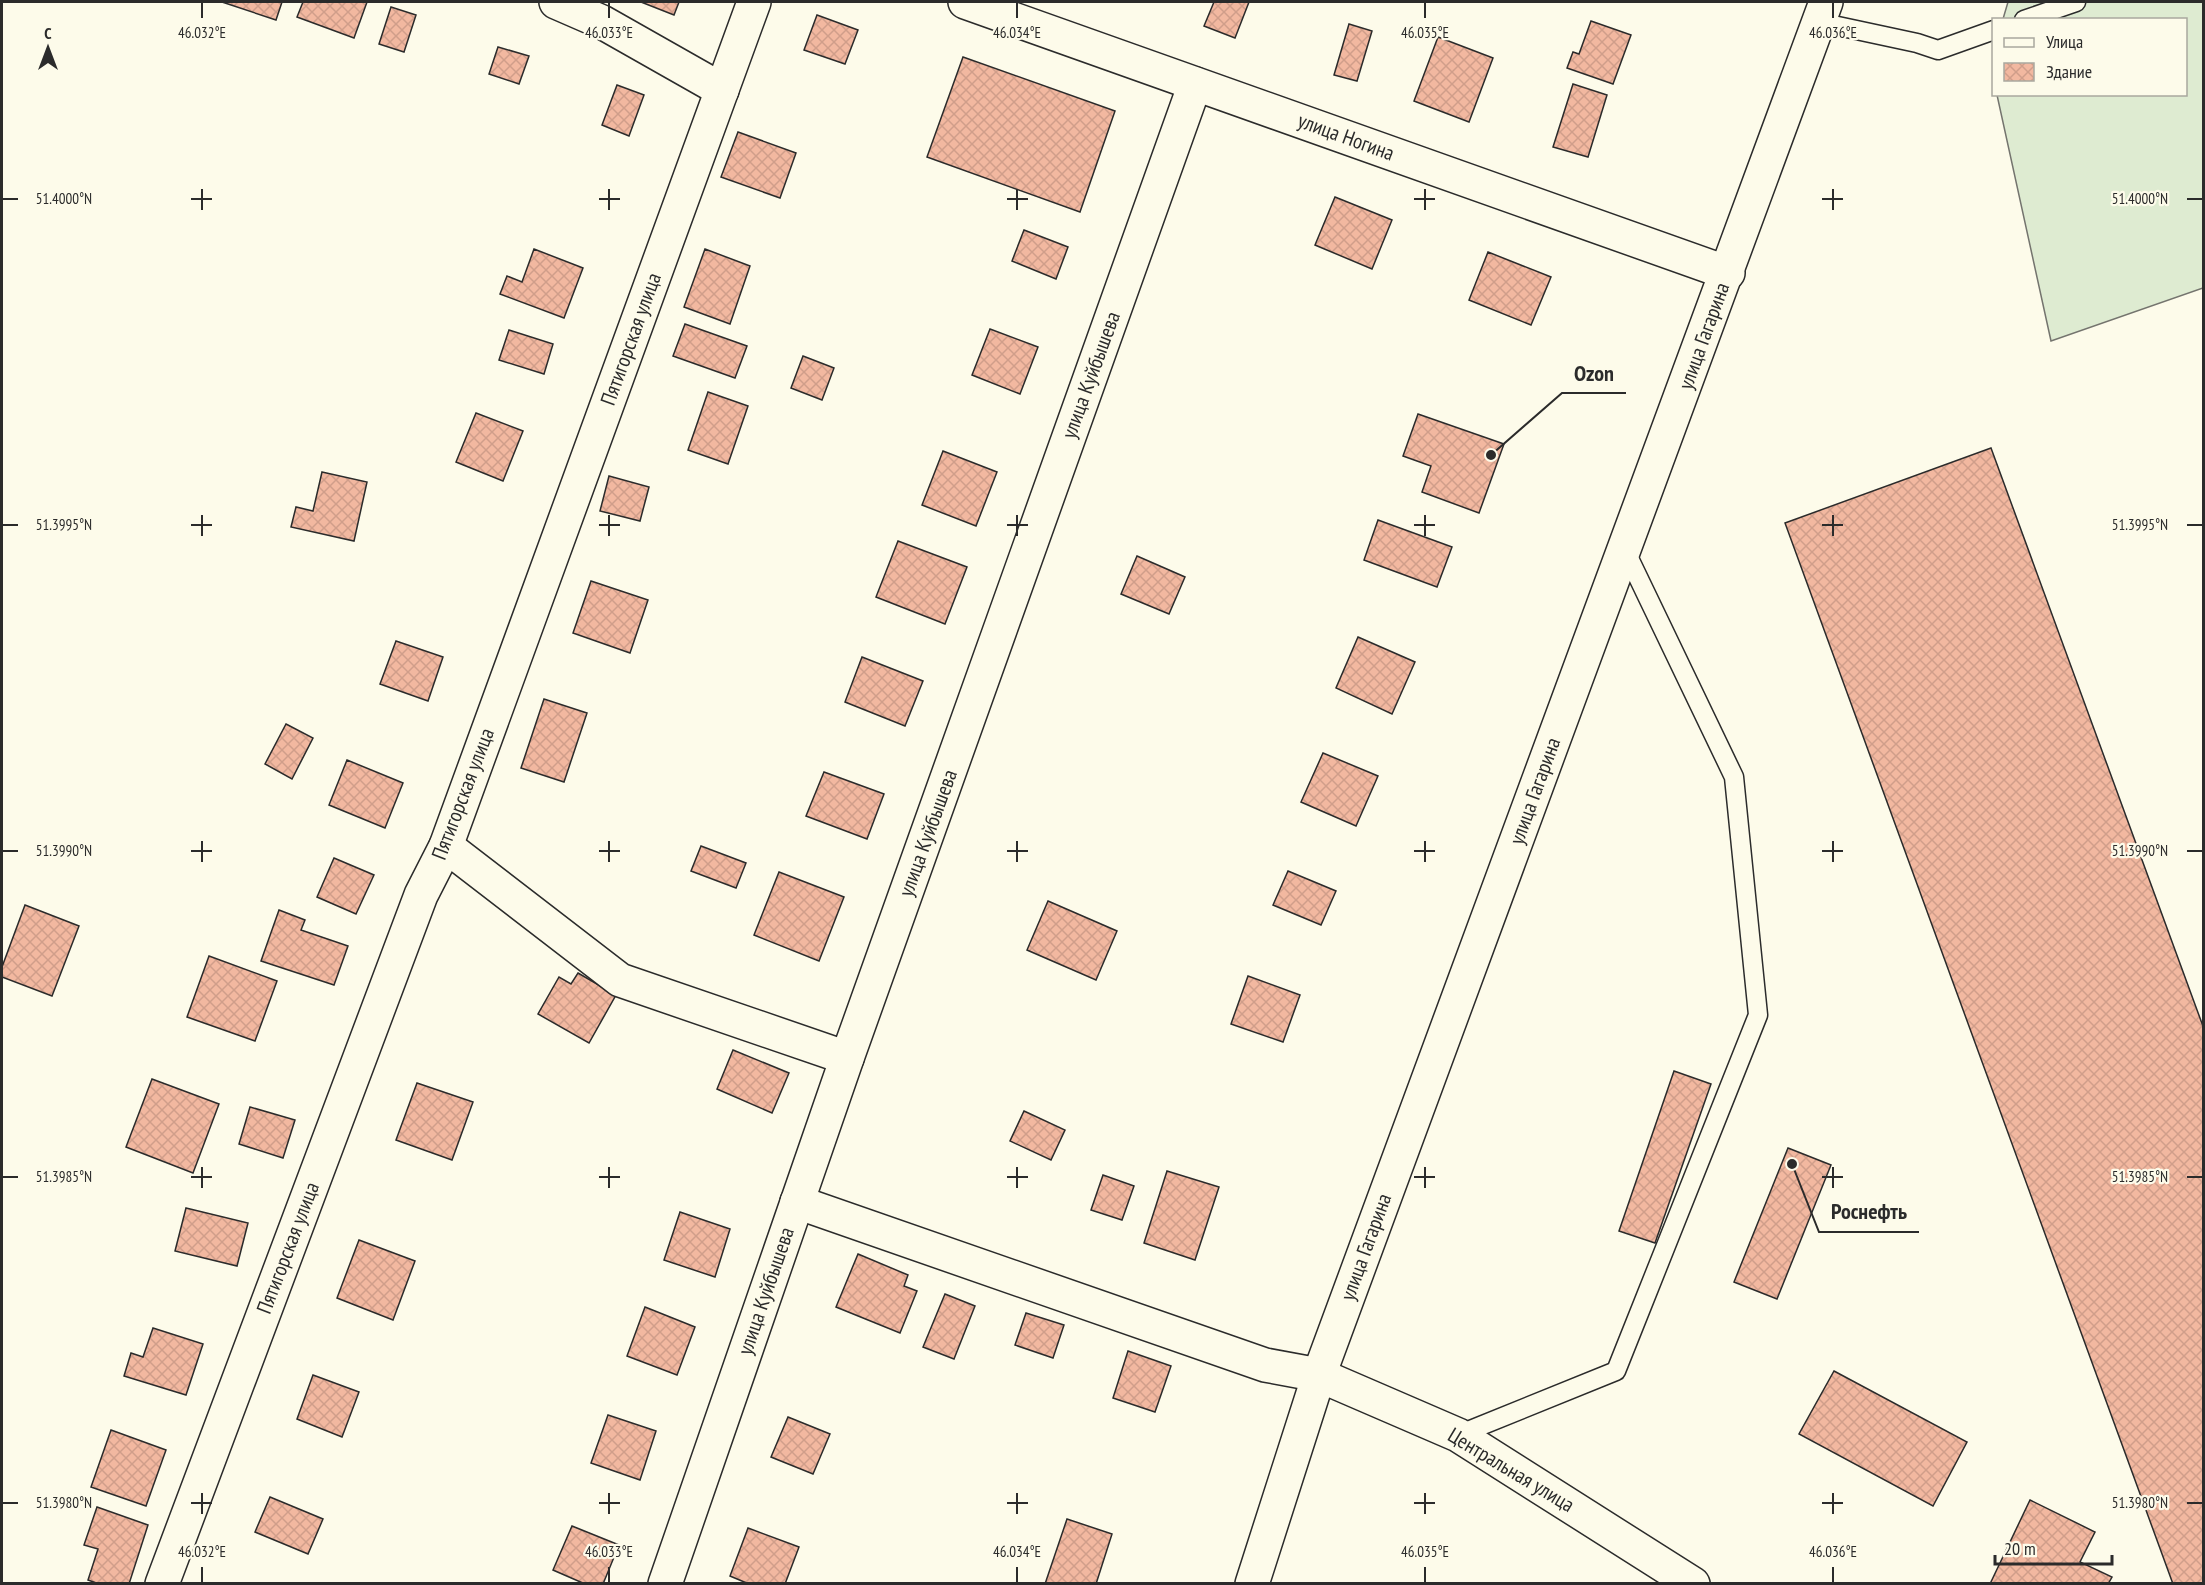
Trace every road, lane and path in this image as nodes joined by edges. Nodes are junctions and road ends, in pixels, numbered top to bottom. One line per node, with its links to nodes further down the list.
1 (556, 2): 9 (street)
2 (754, 2): 9 (street, Пятигорская улица)
3 (965, 2): 8 (street, улица Ногина)
4 (2076, 2): 6 (lane)
5 (1822, 12): 7 (lane); 10 (street, улица Гагарина)
6 (2030, 18)
7 (1992, 31)
8 (1195, 84): 10 (street, улица Ногина); 13 (street, улица Куйбышева)
9 (722, 90): 12 (street, Пятигорская улица)
10 (1728, 273): 11 (street, улица Гагарина)
11 (1625, 550): 15 (street, улица Гагарина); 16 (lane)
12 (446, 846): 13 (street); 17 (street, Пятигорская улица)
13 (848, 1058): 14 (street, улица Куйбышева)
14 (796, 1202): 15 (street, Центральная улица); 18 (street, улица Куйбышева)
15 (1319, 1375): 16 (street, Центральная улица); 19 (street, улица Гагарина)
16 (1458, 1435): 20 (street, Центральная улица)
17 (162, 1584)
18 (665, 1584)
19 (1252, 1584)
20 (1693, 1584)

